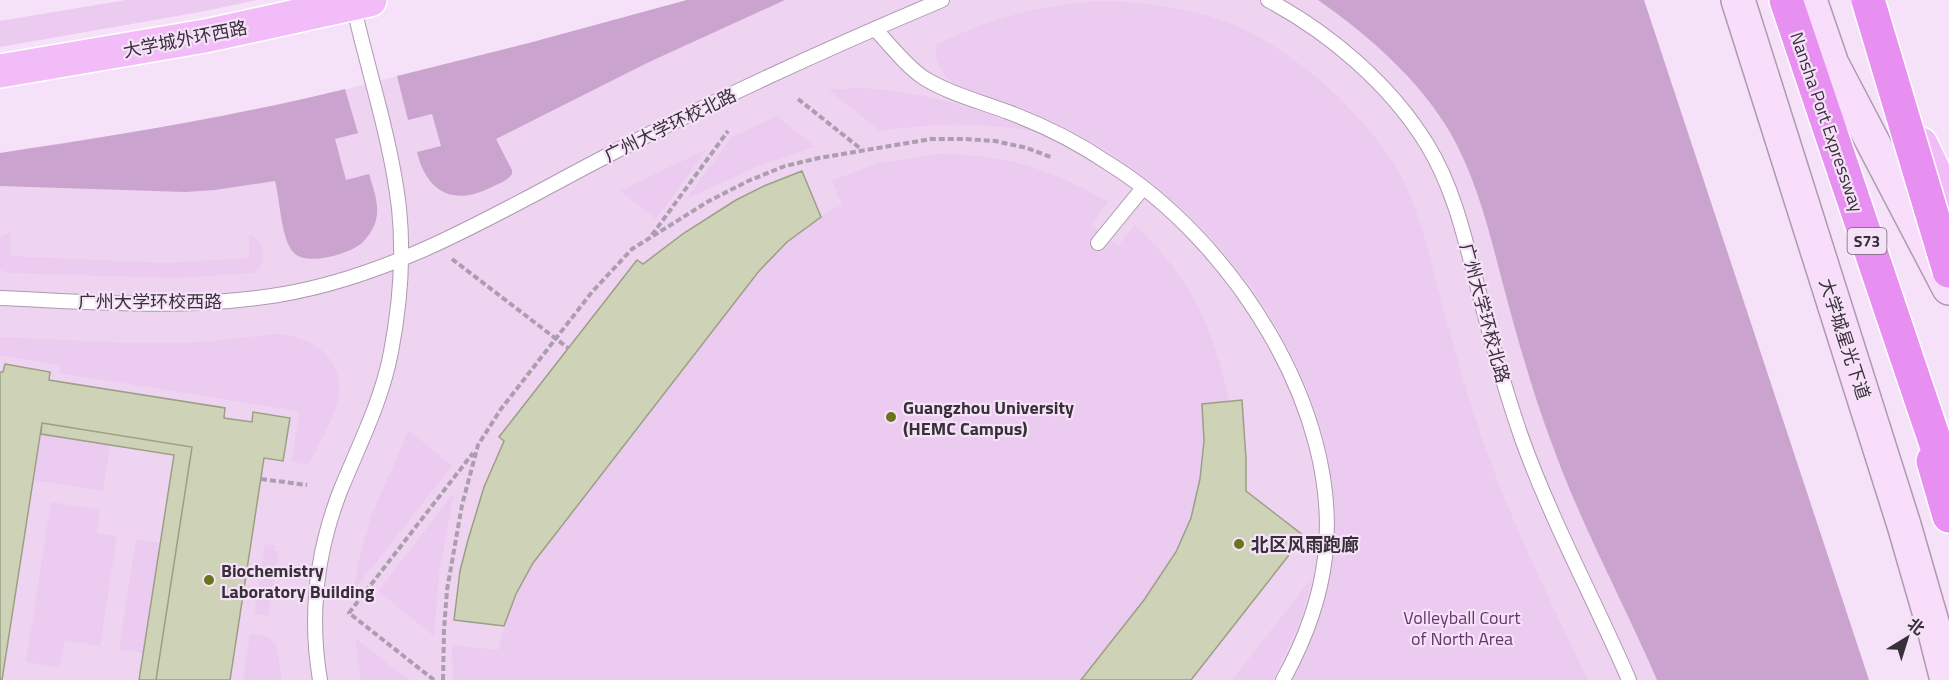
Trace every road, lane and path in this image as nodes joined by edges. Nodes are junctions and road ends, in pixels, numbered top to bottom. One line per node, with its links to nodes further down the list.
1 (942, 0): 8 (lane, 广州大学环校北路)
2 (1268, 0): 36 (lane, 广州大学环校北路)
3 (1738, 0): 37 (main road, 大学城星光下道)
4 (1786, 0): 21 (highway, Nansha Port Expressway / S73)
5 (1810, 0): 23 (main road)
6 (361, 2): 9 (main road, 大学城外环西路); 20 (lane)
7 (1865, 4): 15 (main road); 16 (highway, bridge); 22 (highway, bridge)
8 (876, 30): 14 (lane); 19 (lane, 广州大学环校北路)
9 (0, 71)
10 (798, 99): 12 (path)
11 (728, 131): 17 (path)
12 (861, 150): 13 (path); 17 (path)
13 (1057, 159)
14 (1143, 188): 18 (lane); 35 (lane)
15 (1949, 202)
16 (1949, 208)
17 (650, 237): 25 (path)
18 (1098, 243)
19 (435, 245): 20 (lane, 广州大学环校北路); 25 (path)
20 (402, 258): 24 (lane, 广州大学环校西路); 32 (lane)
21 (1875, 264): 29 (highway, Nansha Port Expressway / S73); 31 (highway)
22 (1949, 271)
23 (1949, 288)
24 (0, 298)
25 (556, 339): 26 (path); 27 (path)
26 (568, 348)
27 (476, 450): 33 (path); 34 (path)
28 (261, 479): 30 (path)
29 (1949, 483)
30 (307, 485)
31 (1949, 516)
32 (320, 680)
33 (434, 680)
34 (443, 680)
35 (1283, 680)
36 (1629, 680)
37 (1947, 680)

